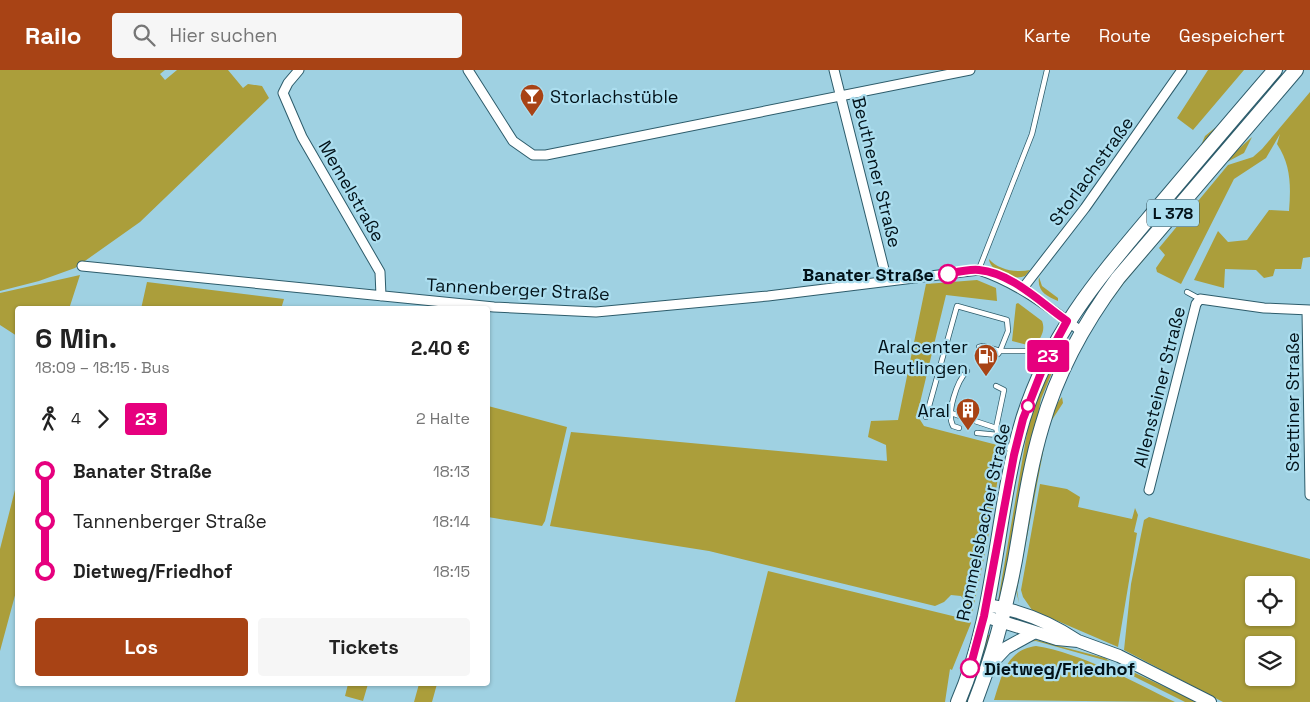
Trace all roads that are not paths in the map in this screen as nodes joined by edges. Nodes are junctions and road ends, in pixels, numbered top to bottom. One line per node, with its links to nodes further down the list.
1 (299, 70): 15 (street, Memelstraße)
2 (468, 70): 9 (street)
3 (834, 70): 9 (street, Beuthener Straße)
4 (970, 70): 9 (street)
5 (1047, 70): 11 (lane)
6 (1182, 70): 13 (street, Storlachstraße)
7 (1275, 70): 20 (main road, Rommelsbacher Straße / L 378)
8 (1296, 70): 21 (main road, Rommelsbacher Straße / L 378)
9 (841, 97): 12 (street, Beuthener Straße)
10 (82, 266): 15 (street, Tannenberger Straße)
11 (979, 270): 12 (street, Tannenberger Straße); 13 (street, Tannenberger Straße)
12 (887, 281): 18 (street, Tannenberger Straße)
13 (1023, 288): 20 (street, Tannenberger Straße)
14 (1187, 292): 16 (lane)
15 (381, 296): 17 (street, Tannenberger Straße)
16 (1203, 298): 19 (street); 37 (street, Allensteiner Straße)
17 (475, 306)
18 (490, 308)
19 (1309, 310): 22 (street, Stettiner Straße)
20 (1067, 321): 21 (street, Tannenberger Straße); 24 (main road, Rommelsbacher Straße / L 378)
21 (1082, 332): 39 (main road, Rommelsbacher Straße / L 378)
22 (1309, 343): 28 (street, Stettiner Straße)
23 (980, 347): 25 (lane)
24 (1051, 350): 25 (lane); 36 (main road, Rommelsbacher Straße / L 378)
25 (999, 353): 30 (lane)
26 (967, 371): 29 (lane)
27 (996, 386): 32 (lane)
28 (1309, 392): 35 (street, Stettiner Straße)
29 (951, 413): 31 (lane); 32 (lane)
30 (926, 417)
31 (959, 428)
32 (996, 428): 34 (lane)
33 (977, 433): 34 (lane)
34 (998, 435): 36 (lane)
35 (1310, 441): 38 (street, Stettiner Straße)
36 (1014, 455): 40 (main road, Rommelsbacher Straße / L 378)
37 (1150, 490)
38 (1310, 494)
39 (1005, 608): 40 (street); 41 (main road, Rommelsbacher Straße / L 378); 43 (street)
40 (985, 610): 41 (street); 45 (main road, Rommelsbacher Straße / L 378)
41 (1001, 622): 42 (street); 44 (main road, Rommelsbacher Straße / L 378)
42 (1035, 632): 43 (street); 44 (street)
43 (1078, 641): 47 (street)
44 (988, 667): 46 (main road, Rommelsbacher Straße / L 378)
45 (958, 702)
46 (975, 702)
47 (1210, 702)

